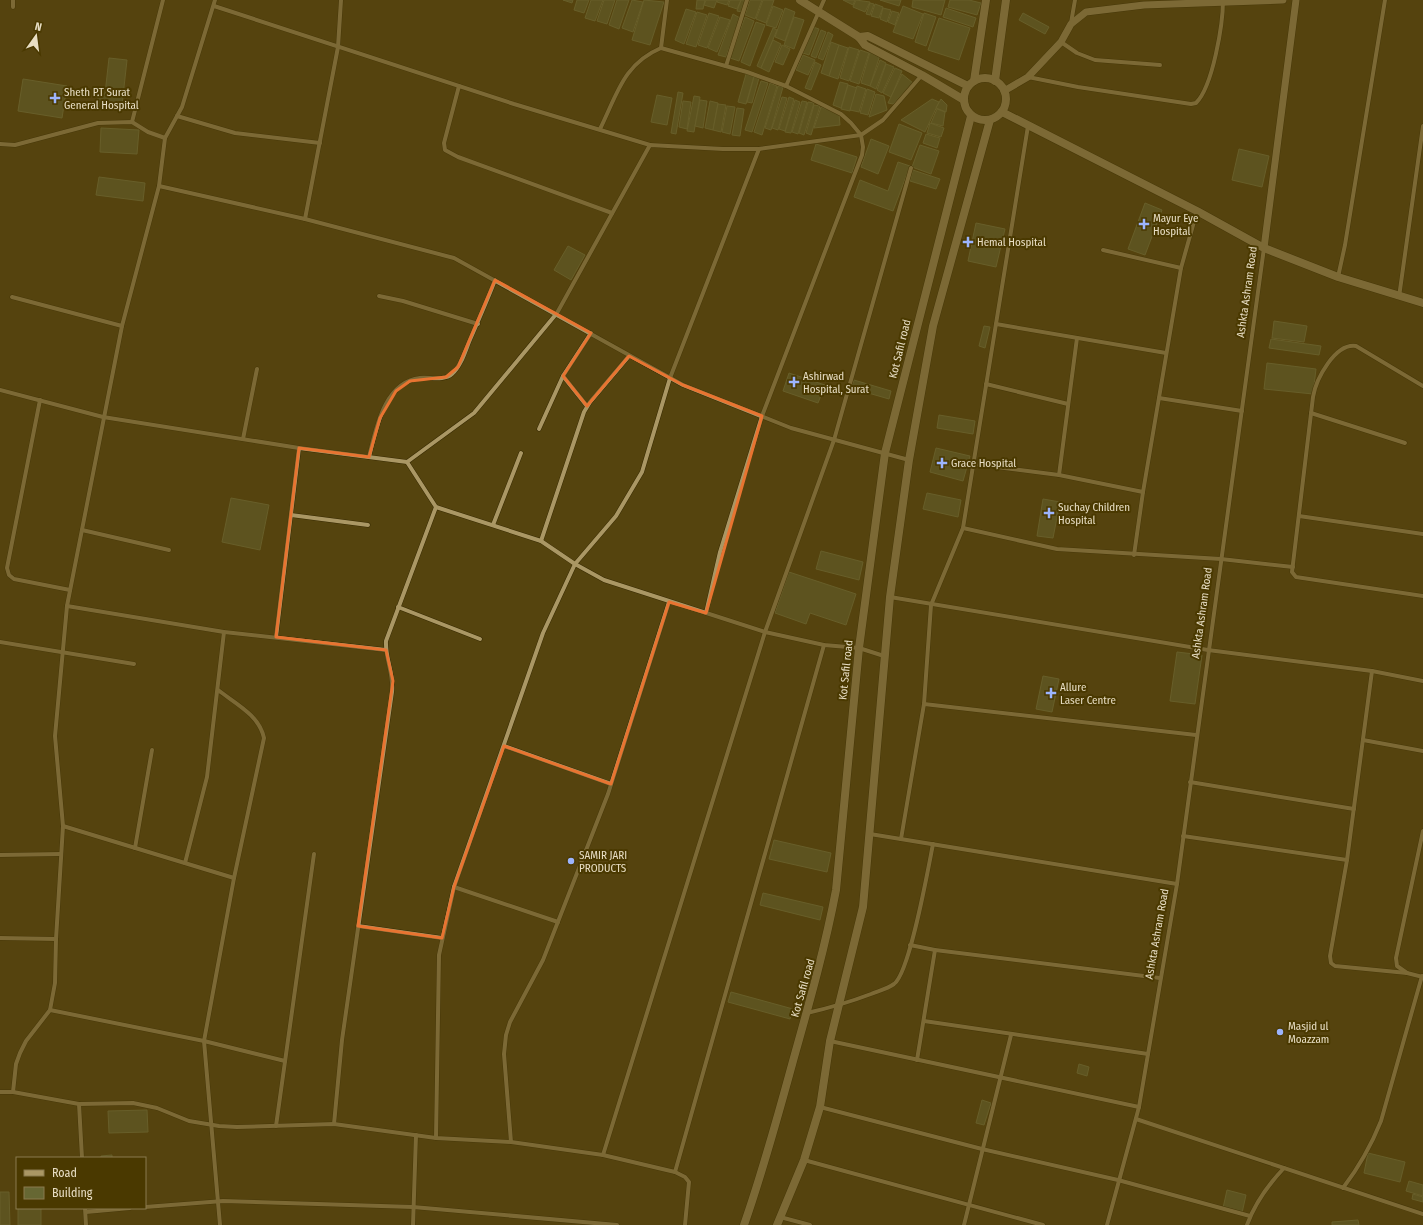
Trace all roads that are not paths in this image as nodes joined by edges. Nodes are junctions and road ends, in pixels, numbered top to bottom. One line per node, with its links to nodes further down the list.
1 (13, 0): 18 (street)
2 (164, 0): 39 (street)
3 (215, 0): 17 (street)
4 (342, 0): 23 (street)
5 (667, 0): 24 (street)
6 (747, 0): 26 (street)
7 (800, 0): 19 (main road)
8 (824, 0): 19 (street)
9 (986, 0): 30 (main road)
10 (1006, 0): 29 (main road)
11 (1075, 0): 20 (street)
12 (1283, 0): 15 (street)
13 (1296, 0): 54 (street, Ashkta Ashram Road)
14 (1385, 0): 57 (street)
15 (1223, 1): 16 (street); 28 (street)
16 (1144, 3): 20 (street)
17 (214, 6): 23 (street); 36 (street)
18 (13, 7)
19 (818, 11): 21 (main road); 32 (street)
20 (1071, 24): 22 (street)
21 (859, 37): 27 (main road); 30 (main road)
22 (1061, 42): 25 (street); 28 (street)
23 (338, 46): 31 (street); 45 (street)
24 (661, 48): 26 (street); 42 (street)
25 (1160, 65)
26 (726, 66): 32 (street)
27 (922, 75): 34 (main road); 43 (street)
28 (1028, 77): 33 (street)
29 (995, 81): 30 (main road); 33 (main road)
30 (971, 83): 34 (main road)
31 (459, 86): 42 (street); 52 (street)
32 (786, 86): 43 (street)
33 (1004, 91): 35 (main road)
34 (964, 100): 37 (main road)
35 (1002, 112): 38 (main road); 40 (main road)
36 (177, 116): 44 (street); 45 (street)
37 (971, 116): 38 (main road); 91 (main road, Kot Safil road)
38 (990, 120): 93 (main road)
39 (132, 122): 44 (street); 46 (street)
40 (1028, 126): 51 (main road); 65 (street)
41 (1423, 126): 61 (street)
42 (600, 129): 47 (street)
43 (861, 135): 48 (street); 83 (street)
44 (165, 138): 50 (street)
45 (320, 143): 53 (street)
46 (0, 144)
47 (650, 145): 48 (street); 52 (street)
48 (759, 149): 73 (street)
49 (911, 168): 87 (street)
50 (159, 186): 53 (street); 66 (street)
51 (1197, 211): 54 (main road); 56 (street)
52 (612, 213): 63 (street)
53 (305, 219): 58 (street)
54 (1264, 248): 57 (main road); 81 (street, Ashkta Ashram Road)
55 (1103, 250): 56 (street)
56 (1181, 268): 69 (street)
57 (1338, 277): 61 (main road)
58 (496, 280): 63 (street); 64 (street)
59 (379, 296): 64 (street)
60 (12, 297): 66 (street)
61 (1399, 297): 62 (main road)
62 (1423, 303)
63 (556, 313): 67 (street); 94 (street)
64 (478, 324): 92 (street)
65 (996, 324): 68 (street); 74 (street)
66 (122, 326): 84 (street)
67 (591, 333): 70 (street); 72 (street)
68 (1077, 338): 69 (street); 79 (street)
69 (1166, 353): 77 (street)
70 (629, 356): 73 (street); 80 (street)
71 (257, 369): 86 (street)
72 (563, 376): 80 (street); 85 (street)
73 (670, 378): 83 (street); 110 (street)
74 (986, 384): 79 (street); 95 (street)
75 (1423, 386): 82 (street)
76 (0, 390): 78 (street)
77 (1159, 398): 81 (street); 97 (street)
78 (40, 400): 84 (street); 112 (street)
79 (1068, 404): 96 (street)
80 (587, 406): 106 (street)
81 (1242, 411): 109 (street, Ashkta Ashram Road)
82 (1311, 412): 88 (street); 100 (street)
83 (762, 416): 87 (street); 119 (street)
84 (103, 417): 86 (street); 104 (street)
85 (539, 429)
86 (244, 439): 89 (street)
87 (834, 440): 91 (street); 121 (street)
88 (1405, 443)
89 (299, 448): 92 (street); 99 (street)
90 (520, 453): 102 (street)
91 (885, 453): 93 (street); 126 (main road, Kot Safil road)
92 (369, 457): 94 (street)
93 (909, 460): 114 (main road)
94 (407, 462): 98 (street)
95 (973, 464): 96 (street); 103 (street)
96 (1059, 475): 97 (street)
97 (1143, 492): 108 (street)
98 (436, 506): 102 (street); 118 (street)
99 (291, 515): 101 (street); 122 (street)
100 (1299, 516): 105 (street); 111 (street)
101 (368, 525)
102 (493, 525): 106 (street)
103 (963, 528): 108 (street); 116 (street)
104 (82, 530): 107 (street); 112 (street)
105 (1423, 534)
106 (541, 541): 110 (street)
107 (169, 550)
108 (1134, 555): 109 (street)
109 (1221, 559): 111 (street); 128 (street, Ashkta Ashram Road)
110 (575, 564): 115 (street); 138 (street)
111 (1293, 567): 113 (street)
112 (70, 590): 117 (street)
113 (1423, 596)
114 (890, 598): 116 (street); 130 (main road)
115 (669, 602): 119 (street); 142 (street)
116 (931, 605): 128 (street); 135 (street)
117 (67, 606): 120 (street); 129 (street)
118 (398, 607): 123 (street); 127 (street)
119 (706, 612): 121 (street)
120 (224, 632): 122 (street); 134 (street)
121 (765, 632): 125 (street); 193 (street)
122 (276, 637): 127 (street)
123 (480, 639)
124 (0, 642): 129 (street)
125 (824, 645): 126 (street); 197 (street)
126 (859, 648): 130 (street); 171 (main road, Kot Safil road)
127 (386, 650): 160 (street)
128 (1208, 650): 132 (street); 136 (street, Ashkta Ashram Road)
129 (63, 651): 131 (street); 144 (street)
130 (884, 656): 146 (main road)
131 (134, 664)
132 (1372, 671): 133 (street); 137 (street)
133 (1423, 681)
134 (218, 690): 155 (street); 156 (street)
135 (924, 704): 136 (street); 148 (street)
136 (1196, 735): 141 (street, Ashkta Ashram Road)
137 (1363, 740): 140 (street); 143 (street)
138 (504, 746): 142 (street); 158 (street)
139 (152, 750): 150 (street)
140 (1423, 751)
141 (1190, 782): 143 (street); 147 (street, Ashkta Ashram Road)
142 (611, 784): 159 (street)
143 (1354, 809): 154 (street)
144 (63, 826): 150 (street); 151 (street)
145 (1423, 831): 166 (street)
146 (870, 834): 148 (street); 169 (main road)
147 (1183, 836): 154 (street); 157 (street, Ashkta Ashram Road)
148 (901, 839): 149 (street)
149 (933, 844): 157 (street); 164 (street)
150 (135, 848): 155 (street)
151 (61, 854): 153 (street); 163 (street)
152 (314, 854): 178 (street)
153 (0, 855)
154 (1347, 860): 166 (street)
155 (185, 863): 156 (street)
156 (234, 878): 175 (street)
157 (1177, 884): 168 (street, Ashkta Ashram Road)
158 (454, 886): 159 (street); 162 (street)
159 (558, 922): 191 (street)
160 (358, 926): 162 (street); 186 (street)
161 (0, 938): 163 (street)
162 (442, 938): 190 (street)
163 (56, 939): 170 (street)
164 (910, 945): 165 (street); 169 (street)
165 (935, 950): 168 (street); 172 (street)
166 (1406, 973): 167 (street)
167 (1423, 976): 199 (street)
168 (1160, 978): 176 (street, Ashkta Ashram Road)
169 (838, 1006): 171 (street); 174 (main road)
170 (50, 1010): 175 (street); 181 (street)
171 (807, 1013): 214 (main road, Kot Safil road)
172 (924, 1021): 173 (street); 177 (street)
173 (1011, 1034): 176 (street); 179 (street)
174 (830, 1040): 177 (street); 183 (main road)
175 (204, 1041): 178 (street); 187 (street)
176 (1148, 1054): 184 (street, Ashkta Ashram Road)
177 (917, 1060): 179 (street)
178 (285, 1061): 188 (street)
179 (1001, 1077): 184 (street); 192 (street)
180 (0, 1092): 181 (street)
181 (13, 1092): 182 (street)
182 (79, 1104): 187 (street); 194 (street)
183 (820, 1107): 192 (street); 195 (main road)
184 (1139, 1107): 185 (street, Ashkta Ashram Road)
185 (1136, 1119): 196 (street); 198 (street, Ashkta Ashram Road)
186 (334, 1124): 188 (street); 189 (street)
187 (211, 1125): 188 (street); 200 (street)
188 (276, 1126)
189 (416, 1135): 190 (street); 203 (street)
190 (436, 1138): 191 (street)
191 (511, 1142): 193 (street)
192 (982, 1149): 198 (street); 201 (street)
193 (603, 1155): 197 (street)
194 (82, 1157)
195 (804, 1160): 201 (street); 208 (main road)
196 (1284, 1168): 199 (street); 207 (street)
197 (675, 1172): 213 (street)
198 (1118, 1180): 207 (street); 218 (street, Ashkta Ashram Road)
199 (1343, 1188): 206 (street)
200 (218, 1201): 202 (street); 203 (street); 210 (street)
201 (969, 1205): 216 (street); 217 (street)
202 (146, 1207)
203 (413, 1207): 211 (street); 212 (street)
204 (108, 1209): 205 (street)
205 (85, 1210): 209 (street)
206 (1423, 1214)
207 (1250, 1216): 219 (street)
208 (778, 1221): 215 (street)
209 (86, 1225)
210 (220, 1225)
211 (413, 1225)
212 (617, 1225)
213 (685, 1225)
214 (744, 1225)
215 (810, 1225)
216 (964, 1225)
217 (1043, 1225)
218 (1107, 1225)
219 (1247, 1225)

